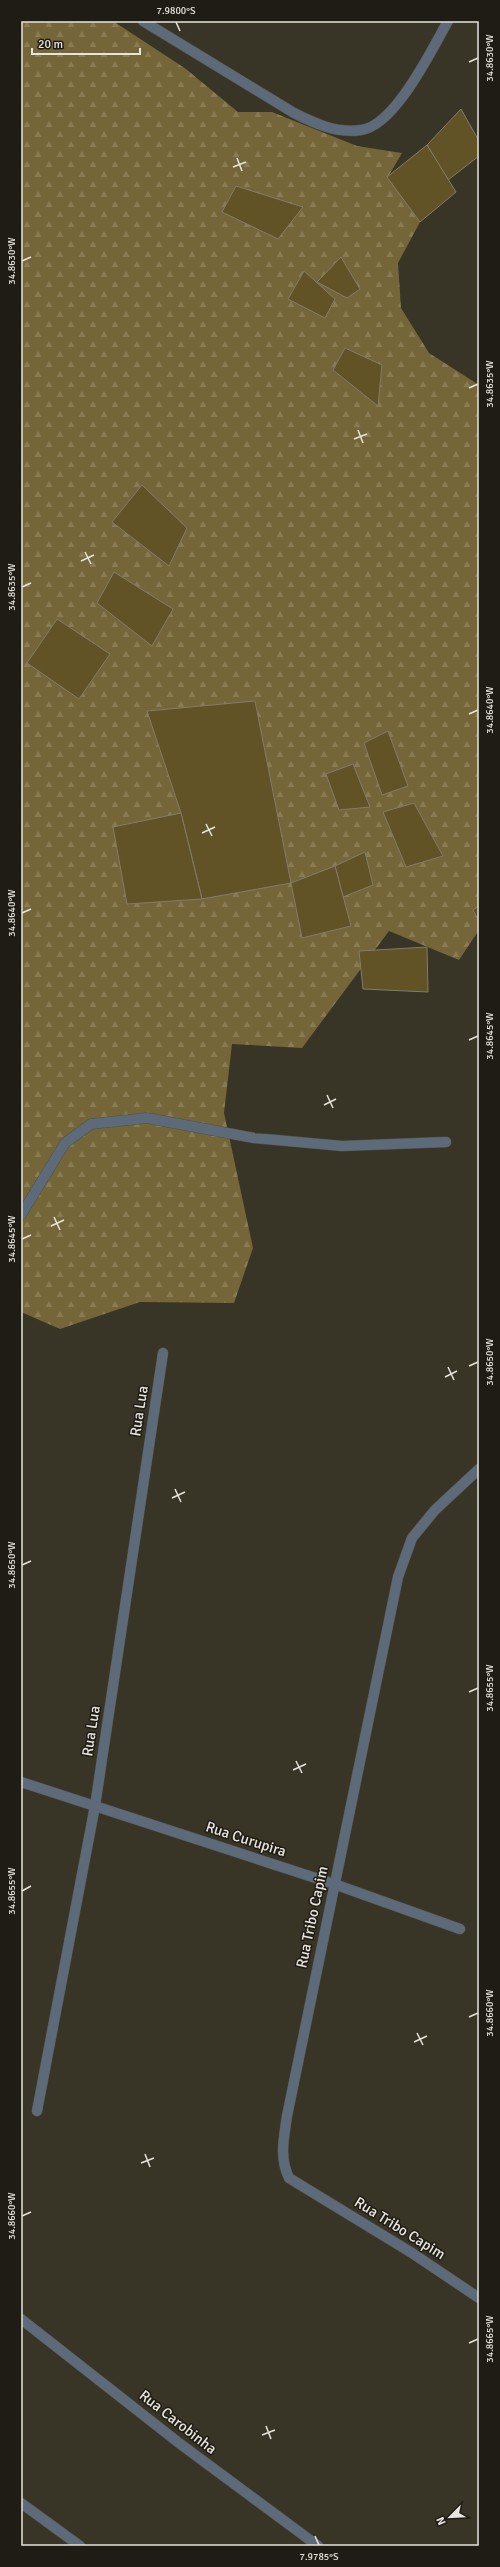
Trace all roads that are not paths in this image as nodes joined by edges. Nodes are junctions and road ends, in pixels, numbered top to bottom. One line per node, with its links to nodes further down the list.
1 (143, 21): 2 (street)
2 (448, 21)
3 (446, 1142): 4 (street)
4 (21, 1215)
5 (163, 1353): 8 (street, Rua Lua)
6 (479, 1469): 9 (street, Rua Tribo Capim)
7 (21, 1782): 8 (street, Rua Curupira)
8 (95, 1806): 9 (street, Rua Curupira); 11 (street, Rua Lua)
9 (334, 1884): 10 (street, Rua Curupira); 12 (street, Rua Tribo Capim)
10 (460, 1929)
11 (37, 2111)
12 (479, 2298)
13 (21, 2319): 16 (street, Rua Carobinha)
14 (21, 2503): 15 (street)
15 (80, 2546)
16 (318, 2546)

